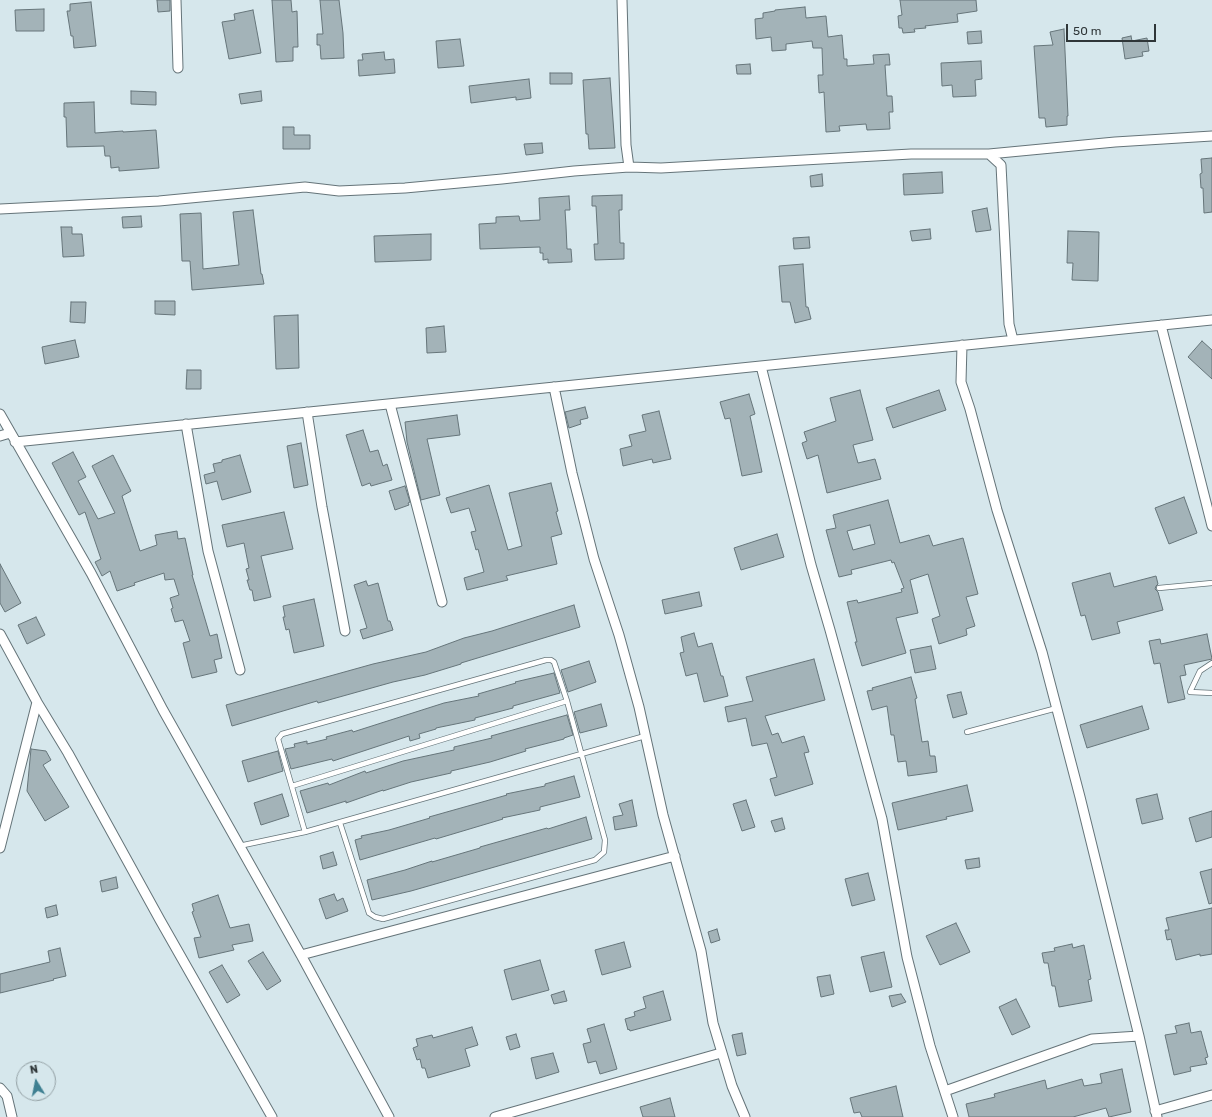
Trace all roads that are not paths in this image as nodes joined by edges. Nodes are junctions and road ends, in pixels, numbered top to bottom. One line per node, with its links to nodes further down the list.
1 (176, 0): 3 (street)
2 (622, 0): 8 (street)
3 (178, 68)
4 (1212, 136): 5 (street)
5 (1019, 151): 6 (street); 7 (street)
6 (989, 154): 7 (street); 8 (street)
7 (1001, 165): 12 (street)
8 (628, 168): 9 (street)
9 (0, 209)
10 (1212, 320): 11 (street)
11 (1161, 325): 12 (street); 23 (street)
12 (1013, 340): 13 (street)
13 (962, 345): 14 (street); 34 (street)
14 (761, 366): 15 (street); 48 (street)
15 (554, 387): 16 (street); 36 (street)
16 (390, 404): 17 (street); 26 (street)
17 (306, 412): 19 (street); 27 (street)
18 (0, 414): 20 (street)
19 (186, 424): 22 (street); 30 (street)
20 (10, 433): 21 (street); 22 (street)
21 (0, 436)
22 (15, 442): 41 (street)
23 (1212, 526)
24 (1212, 583): 25 (lane)
25 (1159, 588)
26 (442, 602)
27 (345, 631)
28 (0, 634): 33 (street)
29 (1212, 663): 31 (lane)
30 (240, 670)
31 (1212, 693)
32 (567, 701): 37 (lane); 38 (lane); 38 (lane)
33 (37, 702): 42 (street); 52 (street)
34 (1057, 708): 35 (lane); 45 (street)
35 (967, 732)
36 (645, 736): 37 (lane); 43 (street)
37 (581, 754): 39 (lane); 39 (lane)
38 (292, 786): 40 (lane)
39 (340, 823): 40 (lane)
40 (305, 832): 41 (lane)
41 (239, 846): 44 (street)
42 (0, 848)
43 (675, 856): 44 (street); 46 (street)
44 (301, 954): 53 (street)
45 (1139, 1036): 48 (street); 50 (street)
46 (721, 1053): 54 (street); 55 (street)
47 (0, 1088): 51 (street)
48 (944, 1091): 56 (street)
49 (1212, 1095): 50 (street)
50 (1156, 1114)
51 (12, 1117)
52 (272, 1117)
53 (389, 1117)
54 (495, 1117)
55 (745, 1117)
56 (953, 1117)

